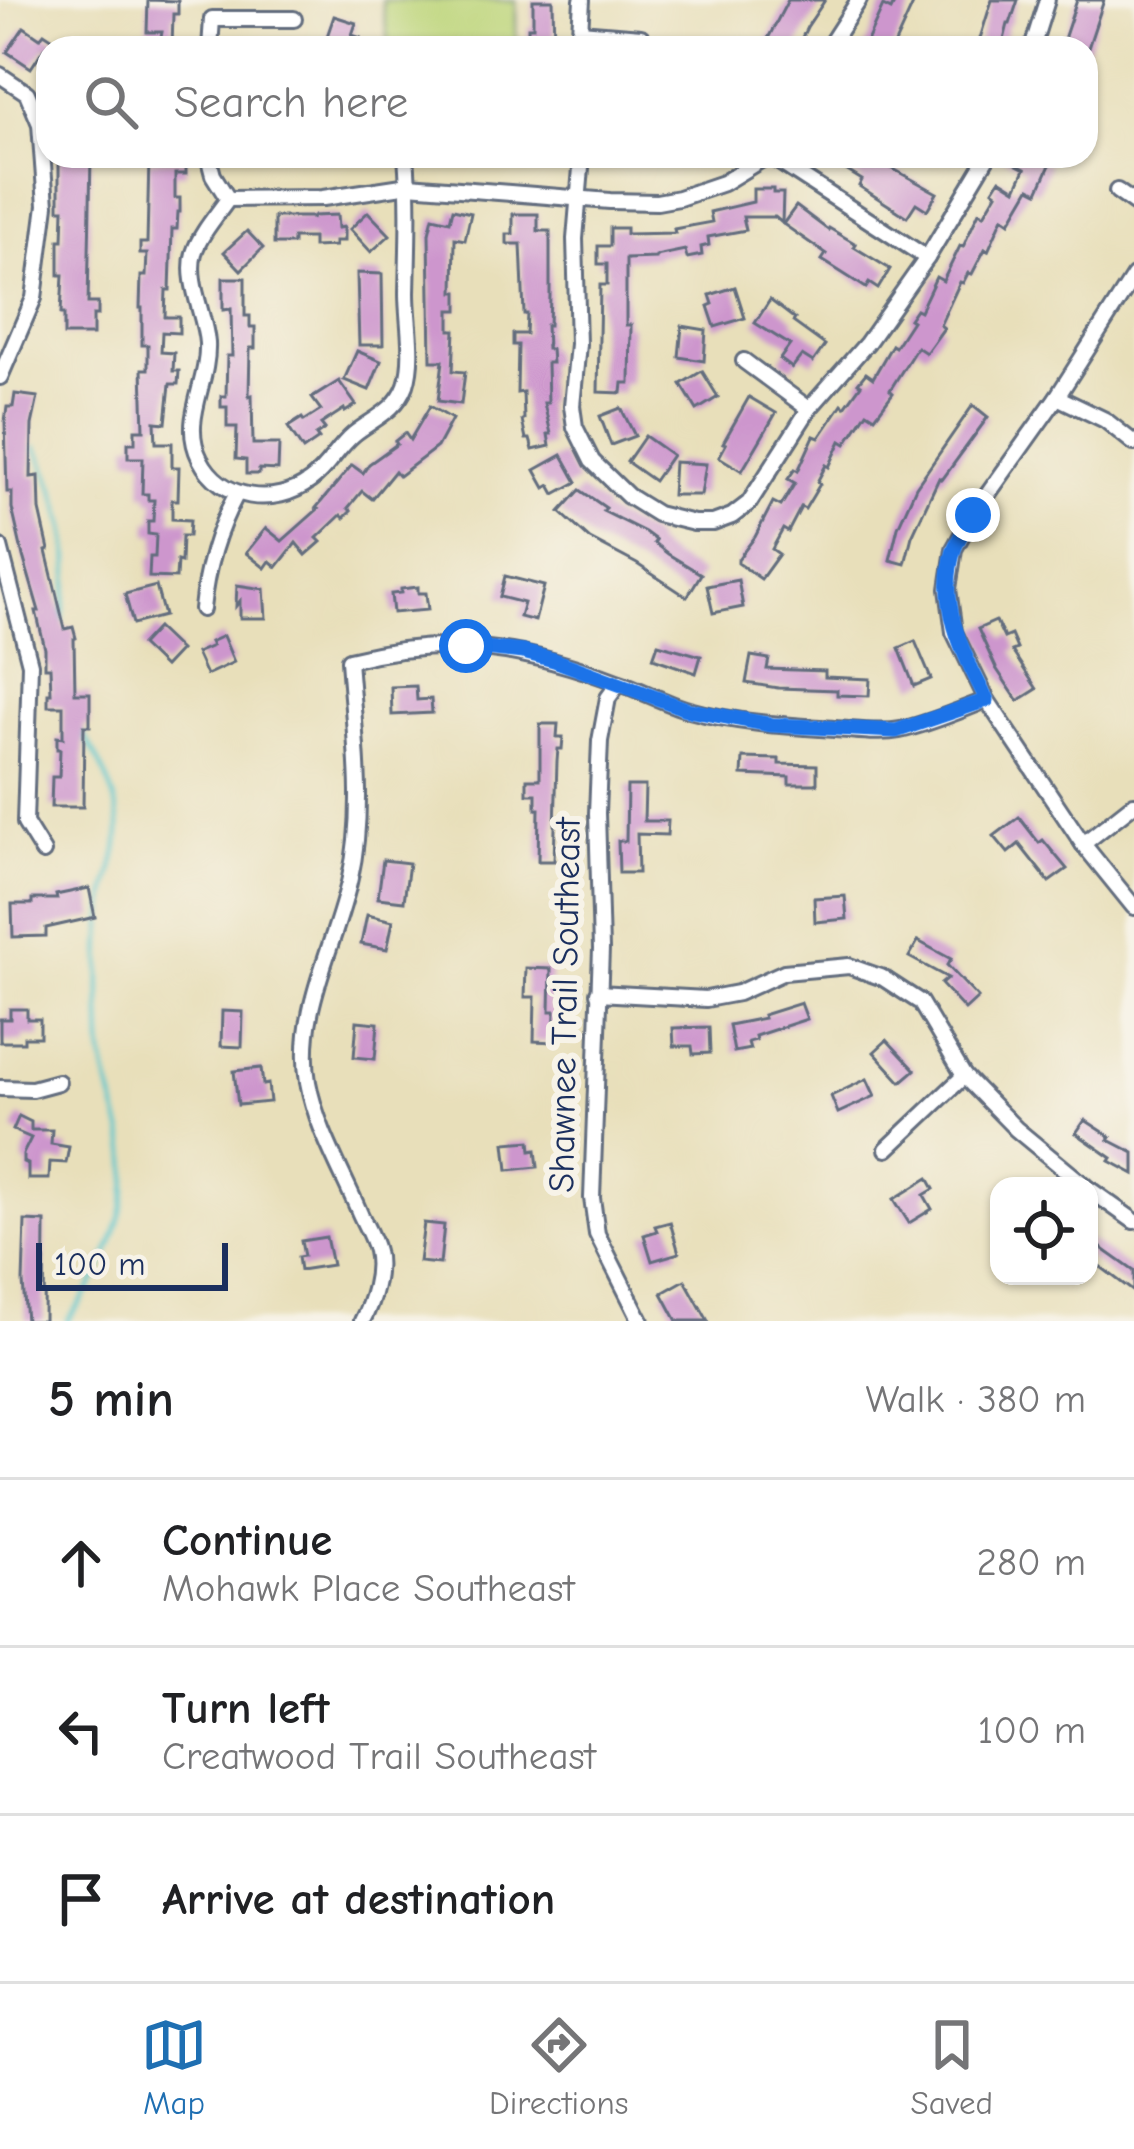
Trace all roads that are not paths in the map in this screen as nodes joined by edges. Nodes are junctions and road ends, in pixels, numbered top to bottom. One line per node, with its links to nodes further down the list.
1 (582, 0): 6 (street)
2 (859, 0): 7 (street)
3 (1047, 0): 8 (street)
4 (294, 19): 5 (street)
5 (211, 36)
6 (580, 36)
7 (836, 36)
8 (1036, 36)
9 (0, 75): 10 (street)
10 (36, 114)
11 (43, 168): 26 (street)
12 (212, 168): 21 (street)
13 (407, 168): 18 (street)
14 (581, 168): 20 (street)
15 (748, 168): 20 (street)
16 (787, 168): 23 (street)
17 (981, 168): 23 (street)
18 (409, 185): 20 (street); 21 (street); 30 (street)
19 (1117, 191): 22 (street)
20 (579, 197): 31 (street)
21 (228, 199): 30 (street)
22 (1134, 203)
23 (927, 258): 28 (street)
24 (1134, 276): 27 (street)
25 (744, 361): 28 (street)
26 (0, 377)
27 (1057, 397): 29 (street); 36 (street)
28 (809, 409): 31 (street)
29 (1134, 442)
30 (237, 493): 34 (street)
31 (713, 523): 32 (street)
32 (715, 542)
33 (0, 547): 39 (street)
34 (202, 609)
35 (620, 682): 36 (street); 41 (street, Shawnee Trail Southeast); 49 (street)
36 (987, 700): 38 (street)
37 (1134, 803): 38 (street)
38 (1083, 844): 40 (street)
39 (43, 851)
40 (1134, 907)
41 (598, 993): 42 (street); 50 (street, Shawnee Trail Southeast)
42 (964, 1076): 45 (street); 46 (street)
43 (58, 1082): 44 (street)
44 (0, 1088)
45 (887, 1149)
46 (1075, 1177)
47 (1098, 1195): 48 (street)
48 (1134, 1222)
49 (362, 1321)
50 (641, 1321)

